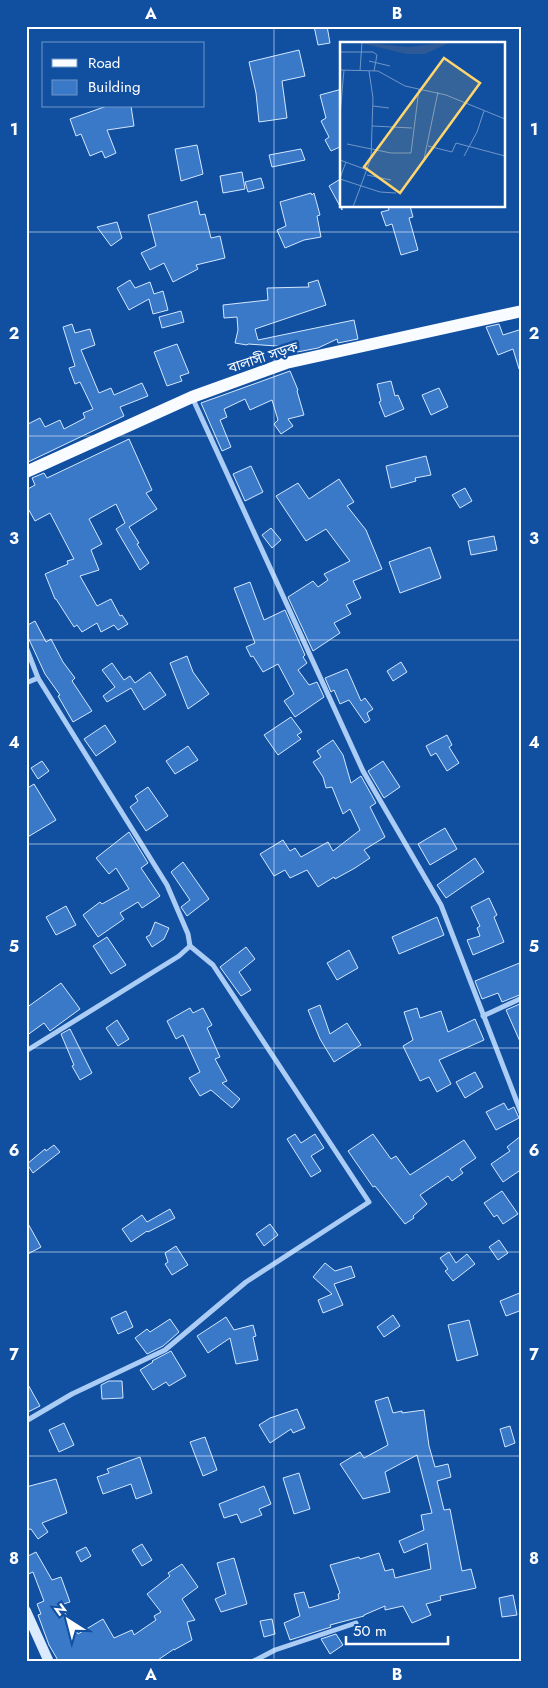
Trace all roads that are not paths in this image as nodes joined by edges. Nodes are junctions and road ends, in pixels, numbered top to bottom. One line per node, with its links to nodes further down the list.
1 (522, 311): 2 (main road, বালাসী সড়ক)
2 (192, 397): 3 (main road, বালাসী সড়ক); 9 (street)
3 (26, 472)
4 (26, 647): 5 (street)
5 (38, 678): 6 (street); 7 (street)
6 (26, 683)
7 (190, 946): 10 (street); 12 (street)
8 (522, 998): 9 (street)
9 (483, 1016): 11 (street)
10 (26, 1051)
11 (522, 1115)
12 (26, 1421)
13 (26, 1611): 15 (main road)
14 (356, 1623): 16 (street)
15 (49, 1662)
16 (252, 1662)

